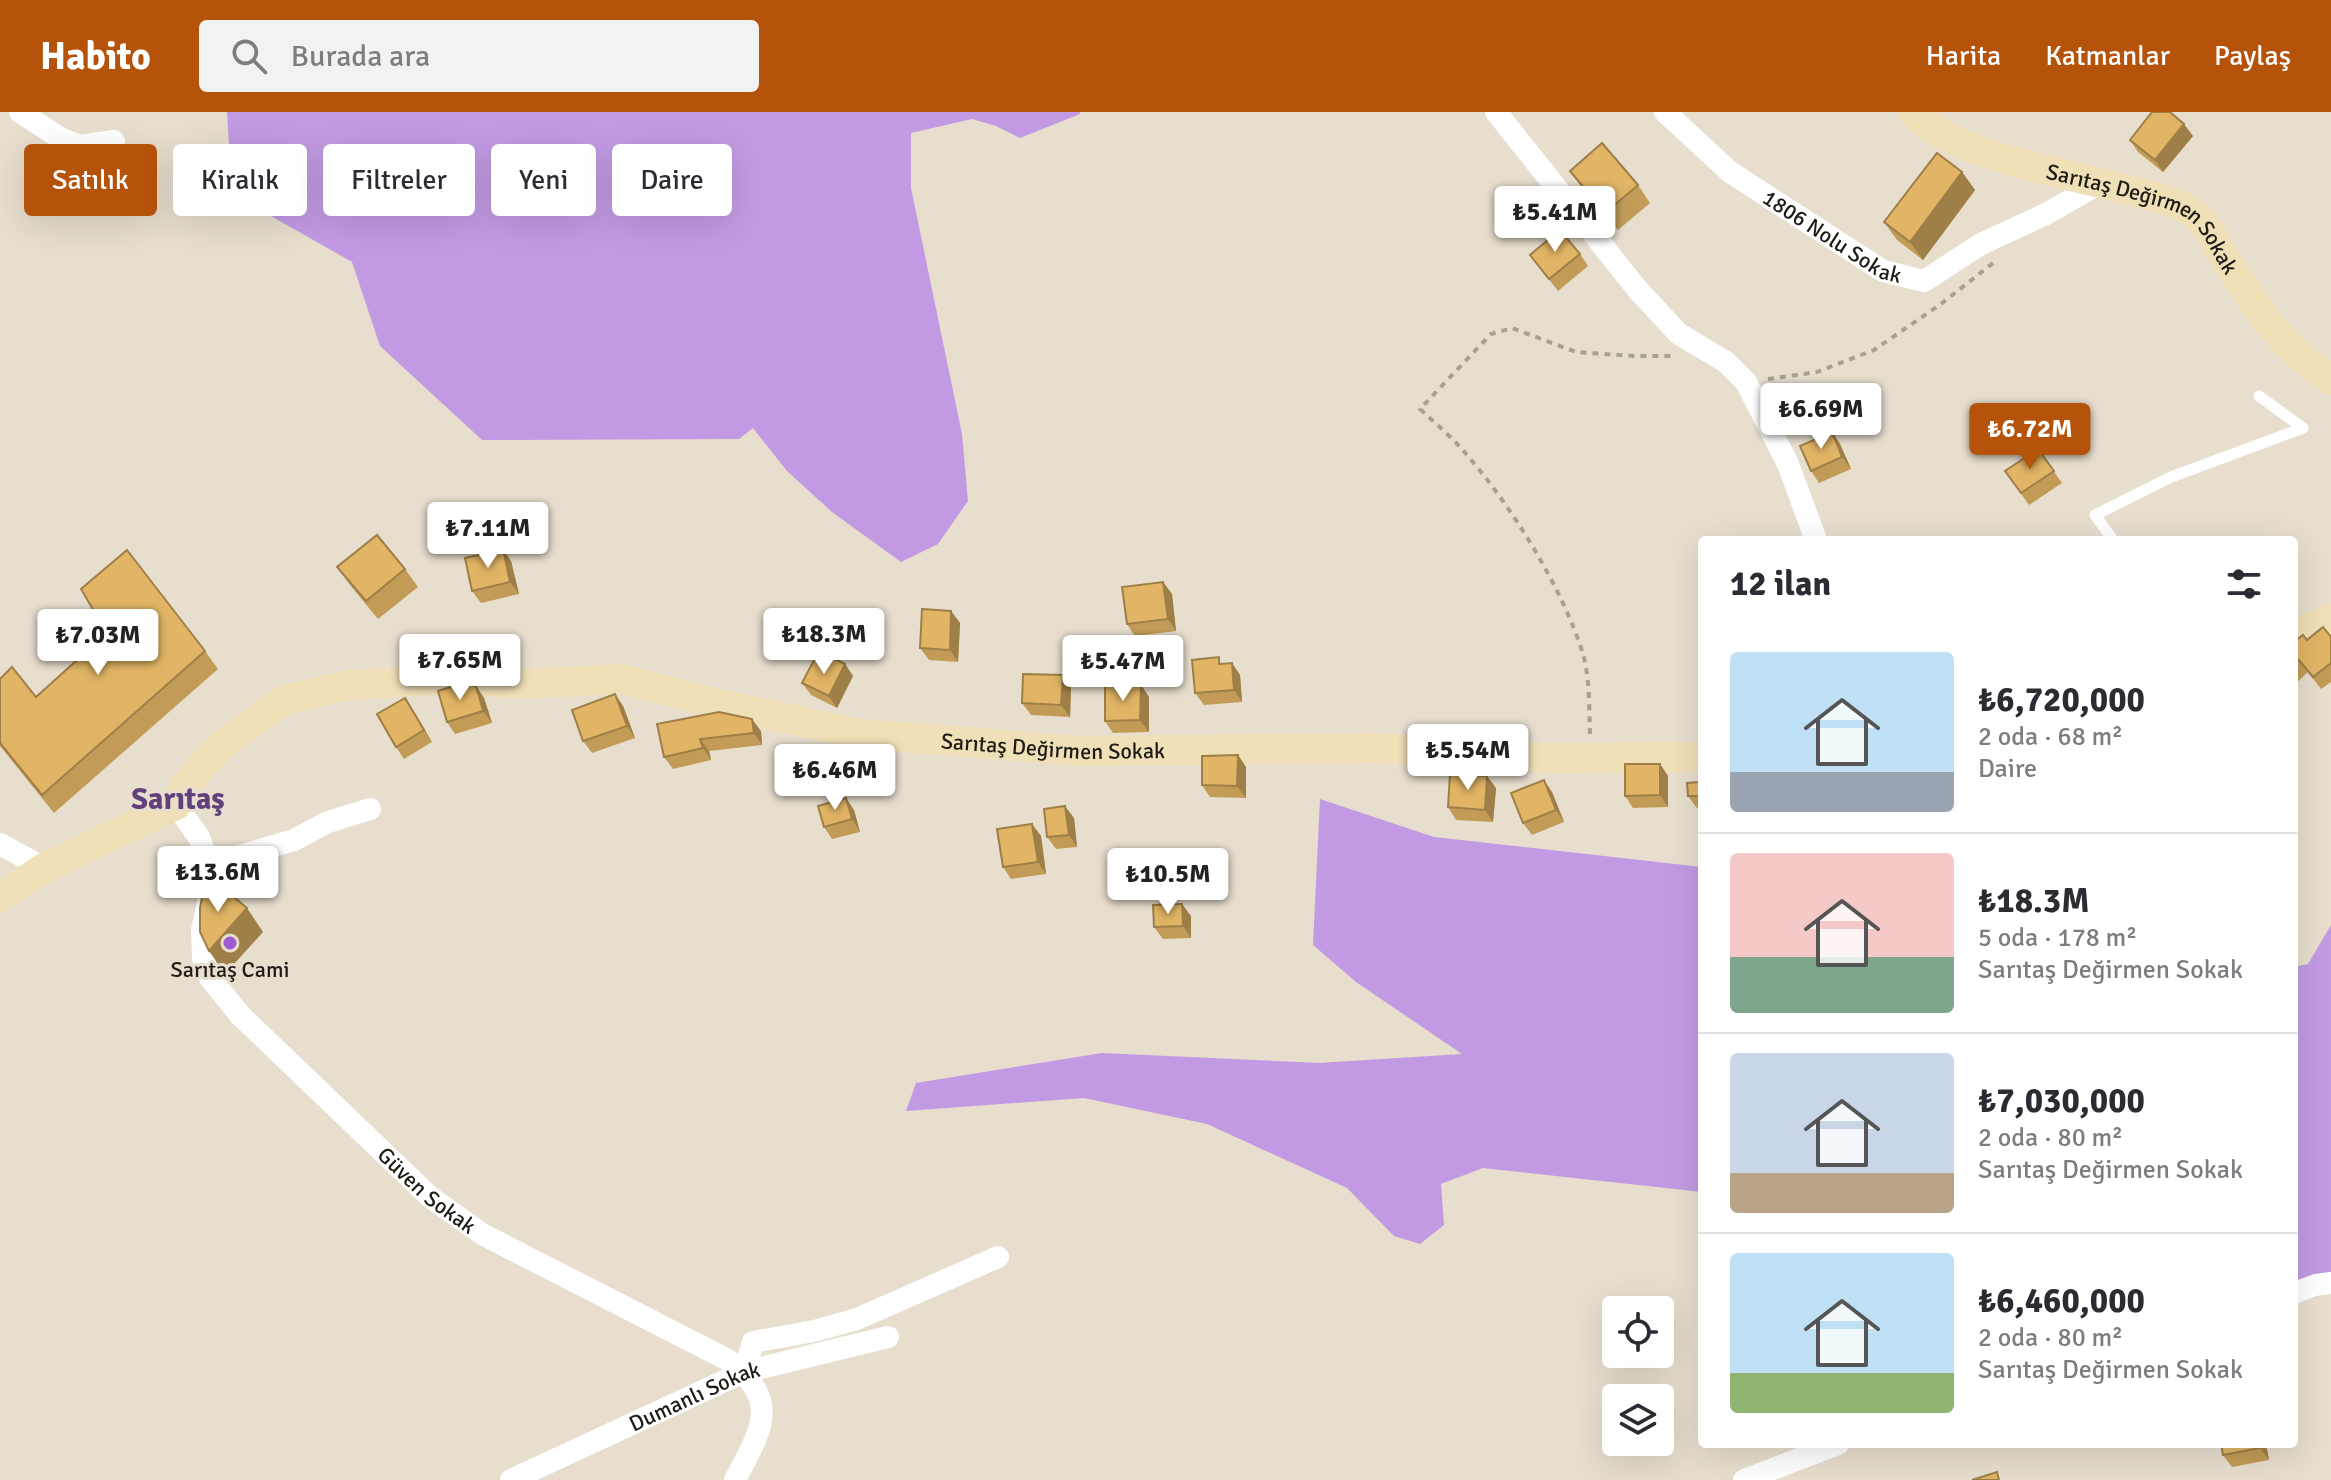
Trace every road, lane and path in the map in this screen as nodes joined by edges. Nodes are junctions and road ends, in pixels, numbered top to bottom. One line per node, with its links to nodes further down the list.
1 (20, 112): 5 (street)
2 (1496, 112): 10 (street)
3 (1665, 112): 6 (street, 1806 Nolu Sokak)
4 (1913, 112): 6 (street, Sarıtaş Değirmen Sokak)
5 (114, 141)
6 (2102, 182): 9 (street, Sarıtaş Değirmen Sokak)
7 (2000, 255): 10 (path)
8 (1680, 356): 16 (path)
9 (2331, 380)
10 (1746, 382): 12 (street)
11 (2259, 396): 13 (lane)
12 (1815, 536)
13 (2110, 536)
14 (2331, 619): 15 (street)
15 (2298, 632)
16 (1591, 757): 17 (street, Sarıtaş Değirmen Sokak); 18 (street, Sarıtaş Değirmen Sokak)
17 (1698, 757)
18 (176, 805): 21 (street, Güven Sokak); 22 (street)
19 (370, 809): 21 (street)
20 (0, 844): 22 (street)
21 (209, 865): 28 (street, Güven Sokak)
22 (44, 868): 23 (street)
23 (0, 897)
24 (998, 1257): 28 (street)
25 (2331, 1283): 26 (street)
26 (2298, 1292)
27 (888, 1337): 28 (street, Dumanlı Sokak)
28 (744, 1372): 30 (street, Dumanlı Sokak); 31 (street)
29 (1828, 1448): 32 (street)
30 (511, 1480)
31 (735, 1480)
32 (1744, 1480)

